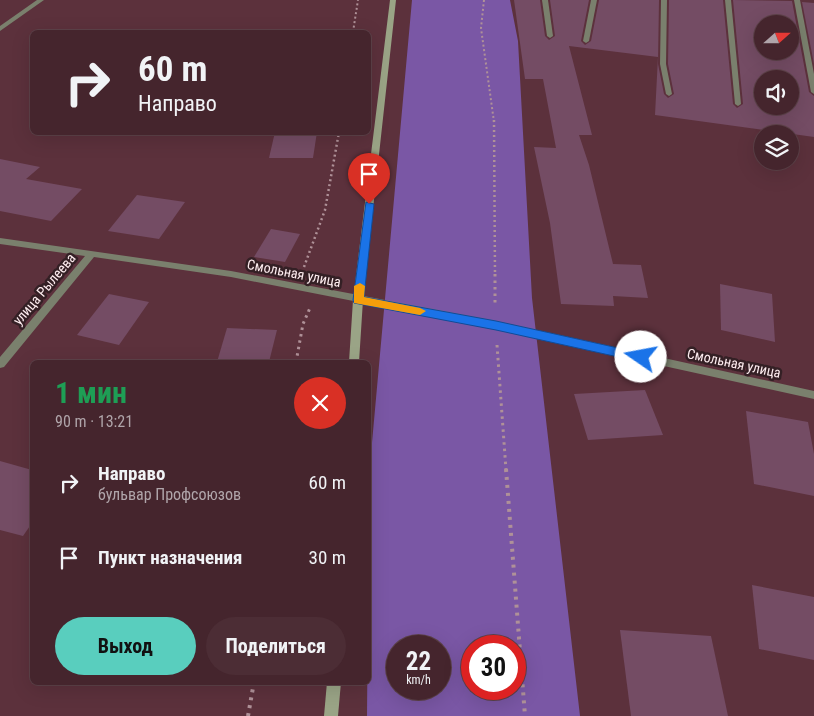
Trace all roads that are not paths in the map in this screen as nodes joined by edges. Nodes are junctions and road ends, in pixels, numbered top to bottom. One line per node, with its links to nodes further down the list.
1 (41, 0): 8 (street)
2 (393, 0): 16 (main road)
3 (545, 0): 9 (street)
4 (594, 0): 10 (street)
5 (664, 0): 12 (street)
6 (728, 0): 13 (street)
7 (797, 0): 11 (street)
8 (0, 29)
9 (550, 36)
10 (586, 41)
11 (814, 92)
12 (669, 94)
13 (738, 104)
14 (0, 241): 15 (street, Смольная улица)
15 (91, 255): 16 (street, Смольная улица); 18 (street, улица Рылеева)
16 (358, 300): 17 (main road); 19 (street, Смольная улица)
17 (354, 360)
18 (0, 364)
19 (814, 395)
20 (334, 685): 21 (main road)
21 (332, 716)

